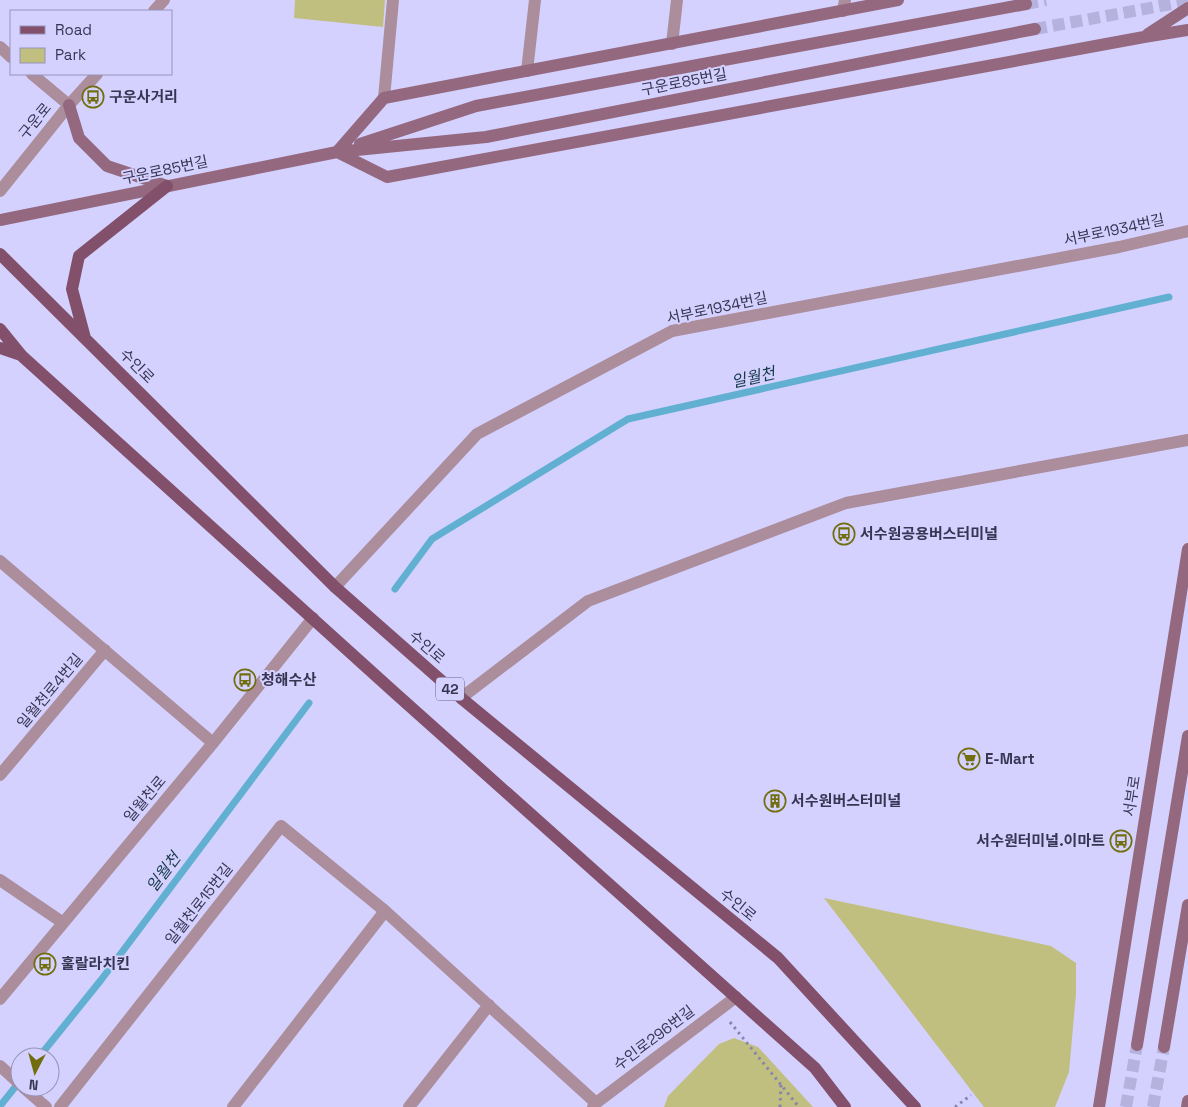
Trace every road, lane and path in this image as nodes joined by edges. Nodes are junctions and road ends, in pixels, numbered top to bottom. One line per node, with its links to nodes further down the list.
1 (164, 0): 9 (street)
2 (393, 0): 19 (street)
3 (536, 0): 16 (street)
4 (677, 0): 13 (street)
5 (898, 0): 7 (street)
6 (1026, 4): 21 (street, 구운로85번길)
7 (844, 6): 13 (street)
8 (1188, 8): 12 (street)
9 (155, 10)
10 (1035, 29): 21 (street, 구운로85번길)
11 (1188, 30): 12 (street)
12 (1144, 37): 21 (street)
13 (672, 44): 16 (street)
14 (0, 47): 15 (street)
15 (10, 55)
16 (527, 72): 19 (street)
17 (33, 75): 20 (street)
18 (96, 75): 20 (street, 구운로)
19 (384, 98): 21 (street)
20 (69, 105): 22 (street); 23 (street, 구운로)
21 (337, 152): 22 (street, 구운로85번길)
22 (167, 186): 24 (street, 구운로85번길); 28 (main road)
23 (0, 191)
24 (0, 220)
25 (1188, 231): 34 (street, 서부로1934번길)
26 (0, 254): 28 (main road, 수인로 / 42)
27 (0, 329): 30 (main road)
28 (85, 338): 34 (main road, 수인로 / 42)
29 (0, 348): 30 (main road)
30 (22, 356): 35 (main road)
31 (1188, 440): 37 (street)
32 (1188, 549): 67 (street, 서부로)
33 (0, 561): 36 (street, 일월천로4번길)
34 (335, 587): 37 (main road, 수인로 / 42)
35 (313, 618): 39 (street, 일월천로); 45 (main road)
36 (105, 650): 39 (street, 일월천로4번길); 40 (street, 일월천로4번길)
37 (461, 698): 65 (main road, 수인로 / 42)
38 (1188, 736): 49 (street)
39 (213, 743): 44 (street, 일월천로)
40 (0, 775)
41 (0, 880): 44 (street)
42 (1188, 904): 50 (street)
43 (385, 911): 47 (street, 일월천로15번길); 59 (street, 일월천로15번길); 60 (street)
44 (62, 922): 46 (street, 일월천로)
45 (736, 997): 48 (street, 수인로296번길); 64 (main road)
46 (0, 999)
47 (489, 1006): 57 (street, 일월천로15번길); 61 (street)
48 (720, 1010): 53 (path); 57 (street, 수인로296번길)
49 (1137, 1045)
50 (1164, 1048)
51 (0, 1066): 52 (street)
52 (10, 1076)
53 (781, 1085): 62 (path); 63 (path)
54 (970, 1095): 66 (path)
55 (34, 1097): 58 (street)
56 (1188, 1101): 68 (street)
57 (595, 1105)
58 (46, 1107)
59 (60, 1107)
60 (233, 1107)
61 (409, 1107)
62 (780, 1107)
63 (799, 1107)
64 (844, 1107)
65 (915, 1107)
66 (955, 1107)
67 (1099, 1107)
68 (1187, 1107)

